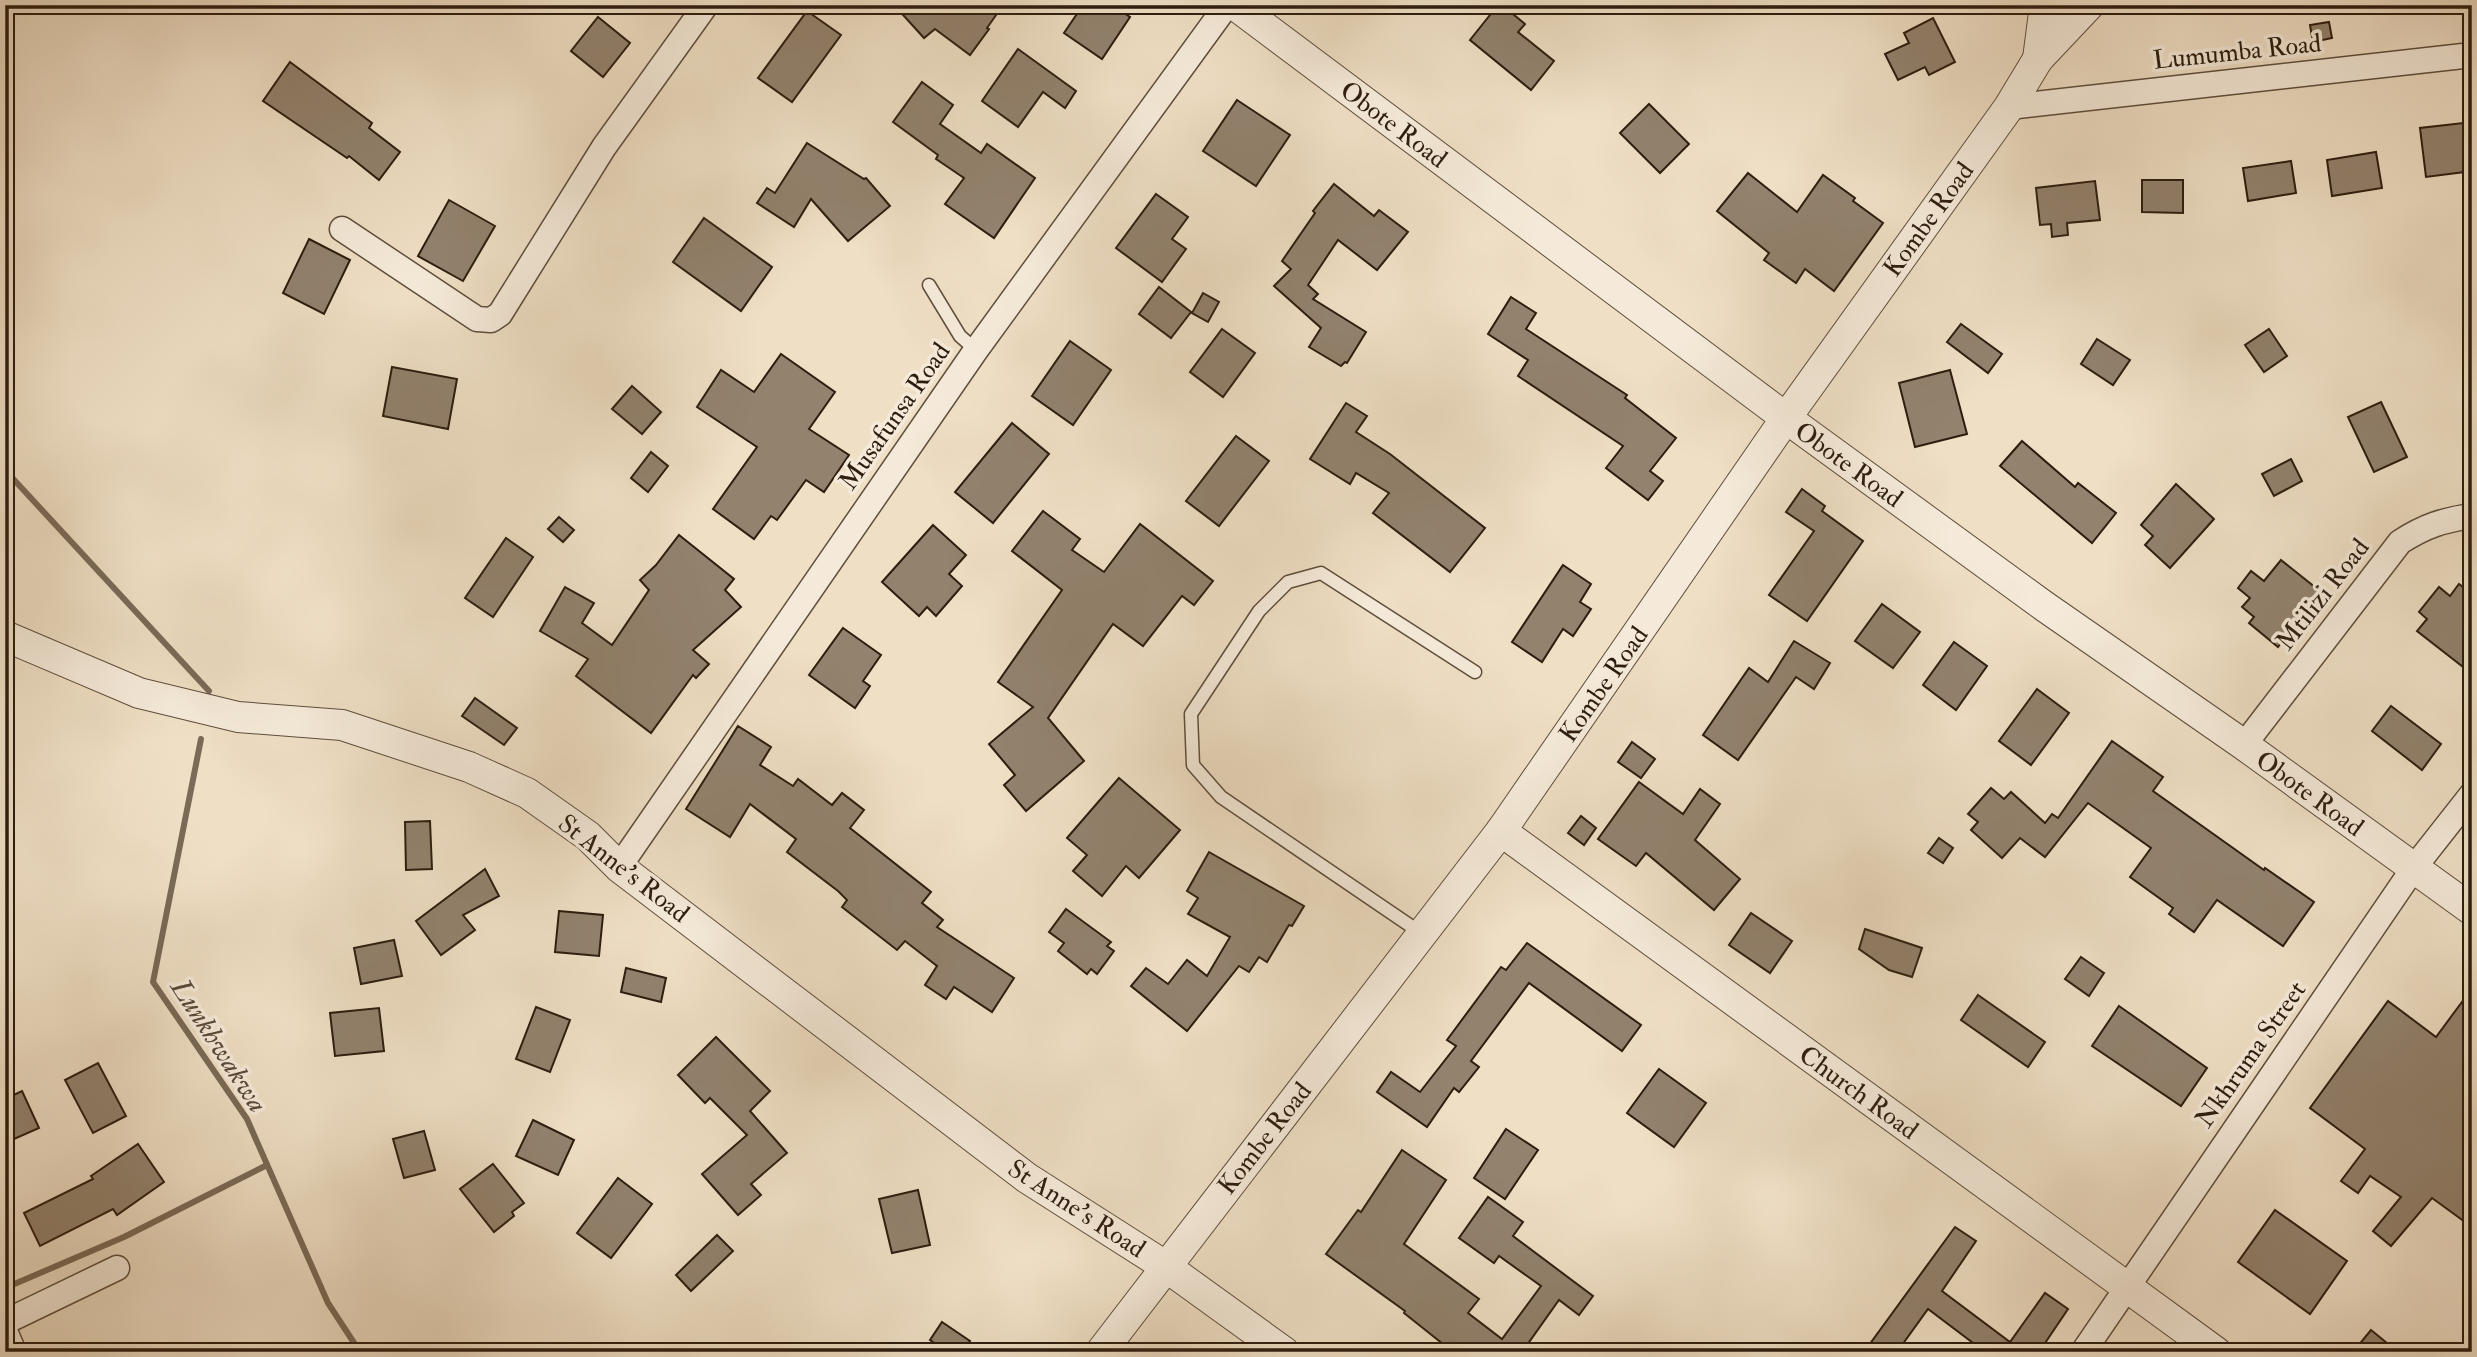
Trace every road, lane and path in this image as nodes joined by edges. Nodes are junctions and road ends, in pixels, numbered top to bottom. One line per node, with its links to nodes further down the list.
1 (706, 5): 9 (street)
2 (1227, 5): 11 (street, Musafunsa Road)
3 (1234, 5): 12 (street, Obote Road)
4 (2045, 5): 7 (street)
5 (2089, 5): 7 (street, Kombe Road)
6 (2472, 55): 8 (street, Lumumba Road)
7 (2038, 59): 8 (street, Kombe Road)
8 (2009, 107): 12 (street, Kombe Road)
9 (342, 229)
10 (929, 285): 11 (lane)
11 (976, 350): 19 (street, Musafunsa Road)
12 (1786, 418): 16 (street, Obote Road); 18 (street, Kombe Road)
13 (2472, 516): 16 (street, Mtilizi Road)
14 (5, 636): 19 (street, St Anne's Road)
15 (1475, 673): 22 (lane)
16 (2244, 746): 20 (street, Obote Road)
17 (2472, 794): 20 (street, Nkhruma Street)
18 (1501, 831): 22 (street, Kombe Road); 25 (street, Church Road)
19 (619, 867): 23 (street, St Anne's Road)
20 (2413, 869): 21 (street, Obote Road); 25 (street, Nkhruma Street)
21 (2472, 910)
22 (1422, 934): 23 (street, Kombe Road)
23 (1165, 1266): 29 (street, Kombe Road); 30 (street, St Anne's Road)
24 (117, 1268): 26 (street)
25 (2126, 1287): 31 (street, Nkhruma Street); 32 (street, Church Road)
26 (5, 1322)
27 (5, 1331): 28 (street)
28 (14, 1352)
29 (1101, 1352)
30 (1284, 1352)
31 (2083, 1352)
32 (2216, 1352)

